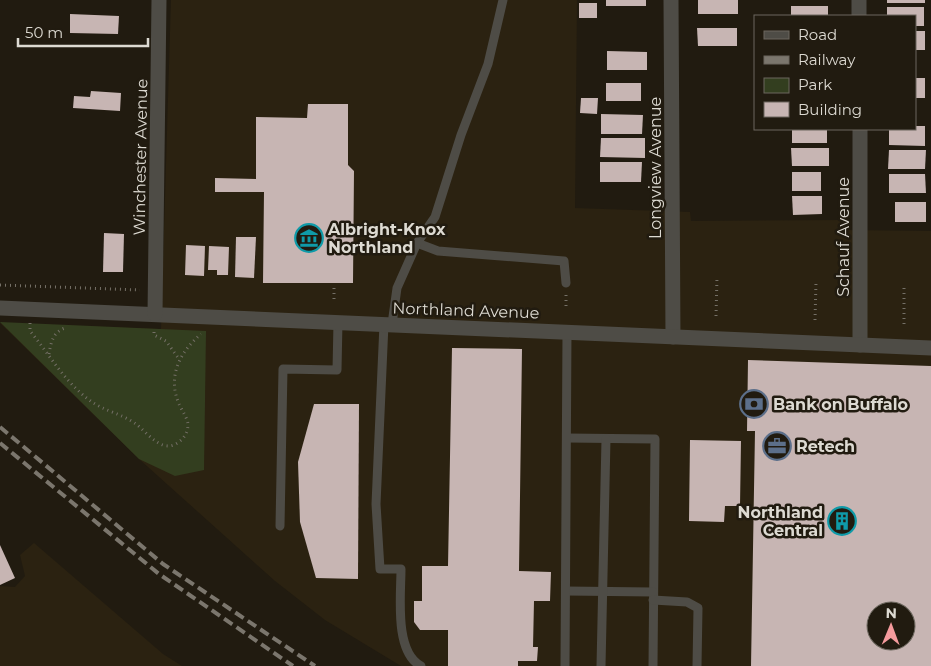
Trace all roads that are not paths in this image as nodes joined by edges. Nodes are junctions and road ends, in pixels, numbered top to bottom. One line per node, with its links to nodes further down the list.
1 (159, 0): 10 (street, Winchester Avenue)
2 (503, 0): 7 (lane)
3 (671, 0): 14 (street, Longview Avenue)
4 (859, 0): 5 (street)
5 (859, 15)
6 (860, 130): 15 (street, Schauf Avenue)
7 (417, 242): 8 (lane); 12 (lane)
8 (566, 283)
9 (0, 308): 10 (street, Northland Avenue)
10 (155, 314): 11 (street, Northland Avenue)
11 (338, 322): 12 (street, Northland Avenue); 19 (lane)
12 (388, 324): 13 (street, Northland Avenue); 23 (lane)
13 (567, 332): 14 (street, Northland Avenue); 17 (lane)
14 (673, 337): 15 (street, Northland Avenue)
15 (860, 345): 16 (street, Northland Avenue)
16 (931, 348)
17 (567, 438): 18 (lane); 20 (lane)
18 (606, 439): 21 (lane); 22 (lane)
19 (280, 526)
20 (566, 591): 21 (lane); 24 (lane)
21 (603, 591): 22 (lane); 25 (lane)
22 (653, 596): 26 (lane); 27 (lane)
23 (421, 666)
24 (565, 666)
25 (601, 666)
26 (653, 666)
27 (697, 666)

